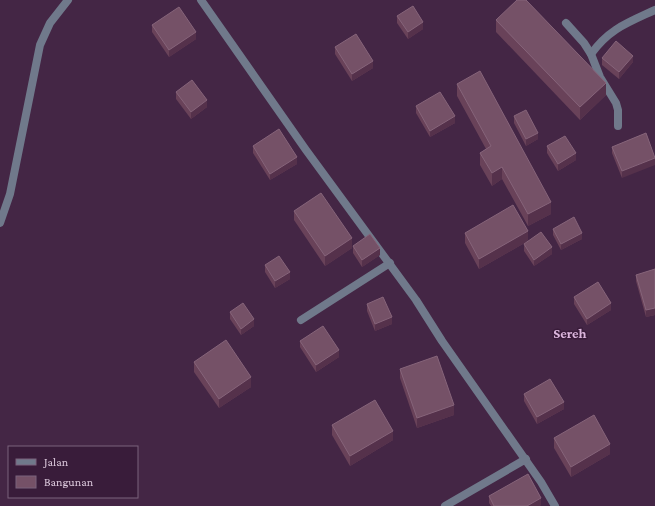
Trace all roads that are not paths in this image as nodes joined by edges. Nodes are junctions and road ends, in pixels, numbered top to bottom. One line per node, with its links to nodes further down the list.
1 (68, 0): 7 (street)
2 (201, 0): 8 (street)
3 (655, 10): 5 (street)
4 (566, 23): 5 (street)
5 (591, 54): 6 (street)
6 (618, 126)
7 (0, 223)
8 (390, 264): 9 (street); 10 (street)
9 (301, 320)
10 (526, 459): 11 (street); 12 (street)
11 (445, 506)
12 (555, 506)

